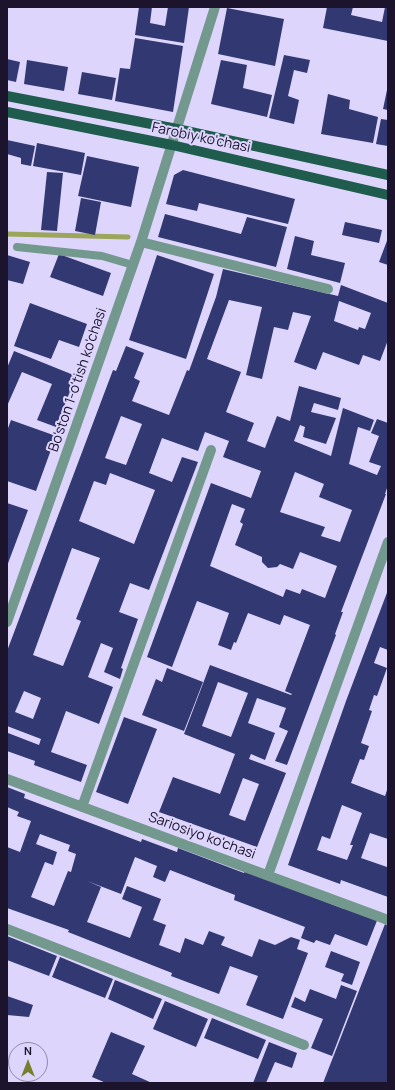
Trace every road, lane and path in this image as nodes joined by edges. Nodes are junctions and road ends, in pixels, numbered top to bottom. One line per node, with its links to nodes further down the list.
1 (215, 7): 4 (street, Bo'ston 1-o'tish ko'chasi)
2 (7, 96): 4 (main road, Farobiy ko'chasi)
3 (7, 112): 5 (main road, Farobiy ko'chasi)
4 (177, 129): 5 (street, Bo'ston 1-o'tish ko'chasi); 6 (main road, Farobiy ko'chasi)
5 (172, 145): 7 (main road, Farobiy ko'chasi); 8 (street, Bo'ston 1-o'tish ko'chasi)
6 (388, 175)
7 (388, 195)
8 (141, 242): 10 (street, Bo'ston 1-o'tish ko'chasi); 11 (street)
9 (17, 247): 10 (lane)
10 (133, 265): 14 (street, Bo'ston 1-o'tish ko'chasi)
11 (328, 289)
12 (211, 450): 16 (street)
13 (388, 542): 17 (street)
14 (7, 622)
15 (7, 779): 16 (street, Sariosiyo ko'chasi)
16 (82, 806): 17 (street, Sariosiyo ko'chasi)
17 (268, 875): 18 (street, Sariosiyo ko'chasi)
18 (388, 920)
19 (7, 929): 20 (street)
20 (304, 1046)

